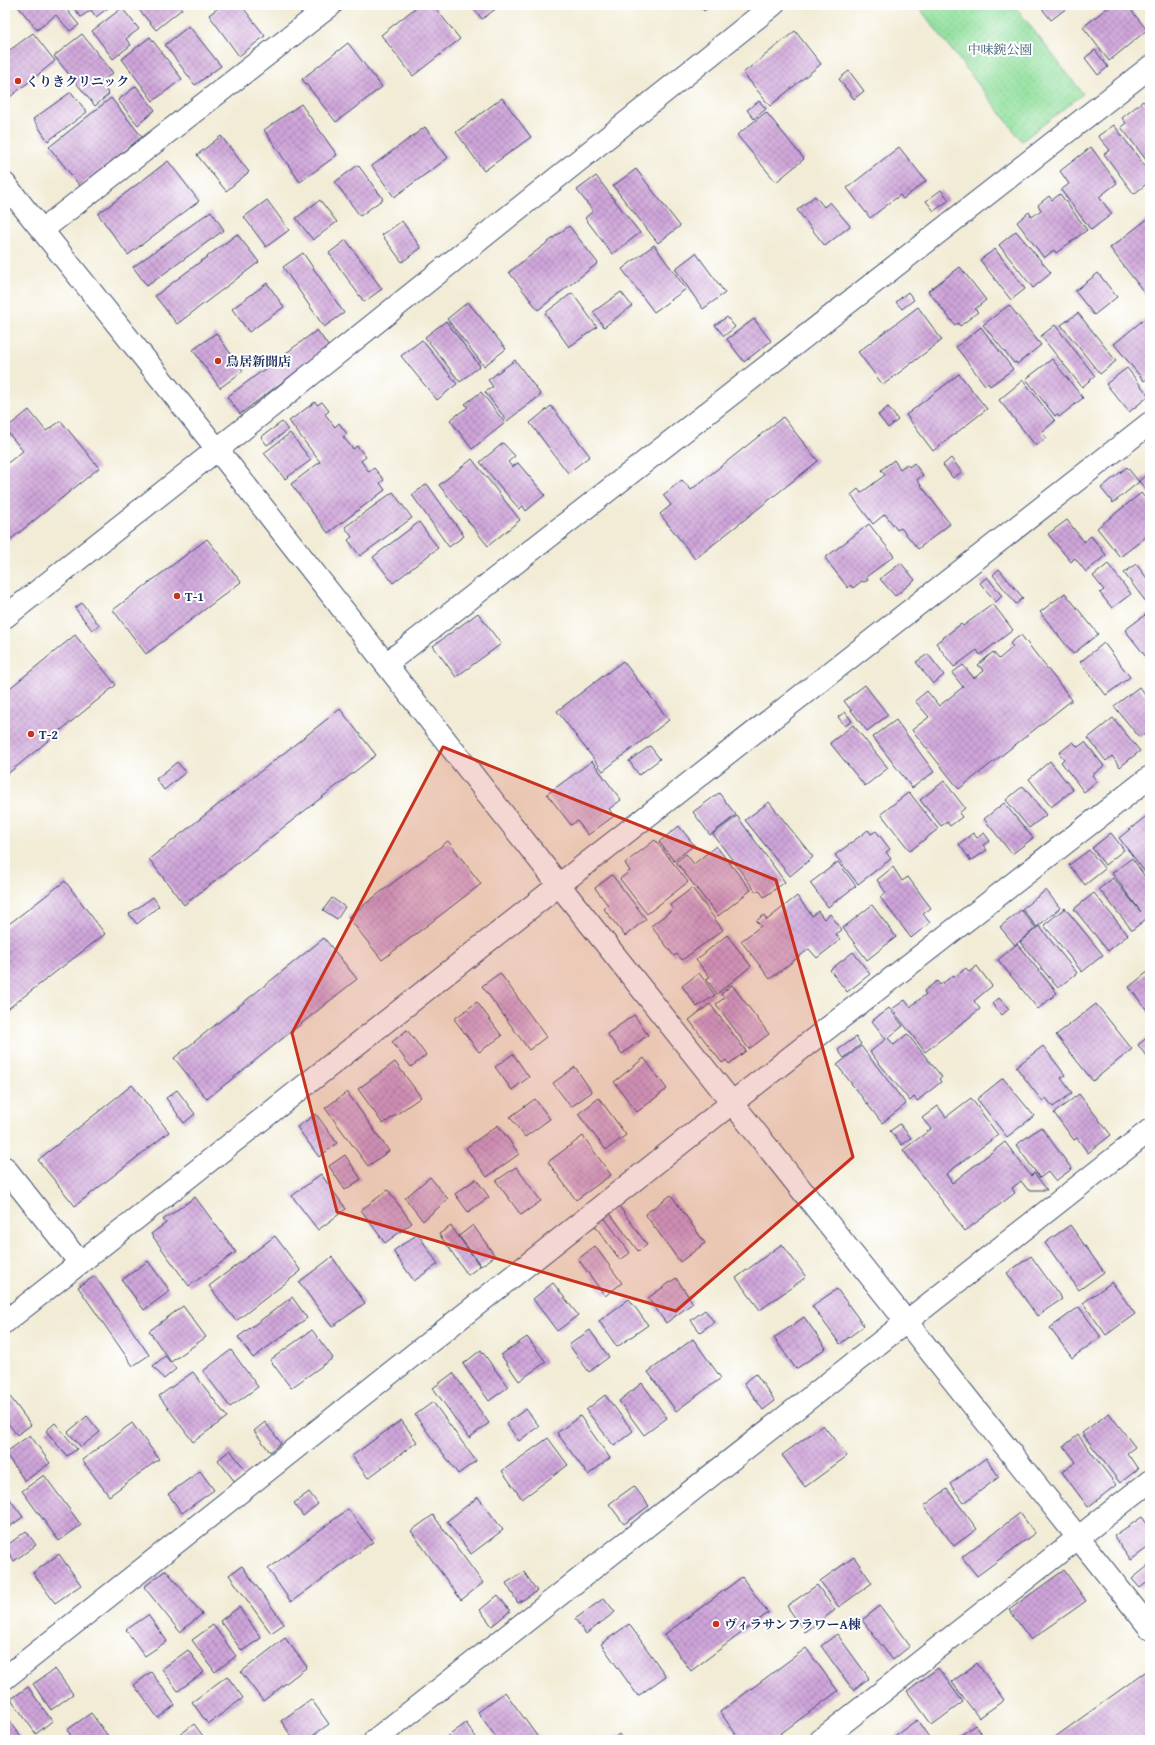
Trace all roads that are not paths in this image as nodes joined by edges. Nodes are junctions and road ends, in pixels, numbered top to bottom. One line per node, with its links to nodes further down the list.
1 (331, 5): 5 (street)
2 (773, 5): 7 (street)
3 (1150, 67): 9 (street)
4 (5, 184): 5 (street)
5 (42, 230): 7 (street)
6 (1150, 423): 11 (street)
7 (217, 450): 8 (street); 9 (street)
8 (5, 617)
9 (386, 664): 11 (street)
10 (1150, 777): 12 (street)
11 (559, 885): 12 (street); 15 (street)
12 (733, 1102): 17 (street); 21 (street)
13 (1150, 1130): 17 (street)
14 (5, 1168): 15 (street)
15 (80, 1263): 16 (street)
16 (5, 1322)
17 (906, 1322): 19 (street); 22 (street)
18 (1150, 1481): 19 (street)
19 (1078, 1538): 20 (street); 23 (street)
20 (1150, 1628)
21 (5, 1678)
22 (375, 1740)
23 (821, 1740)

